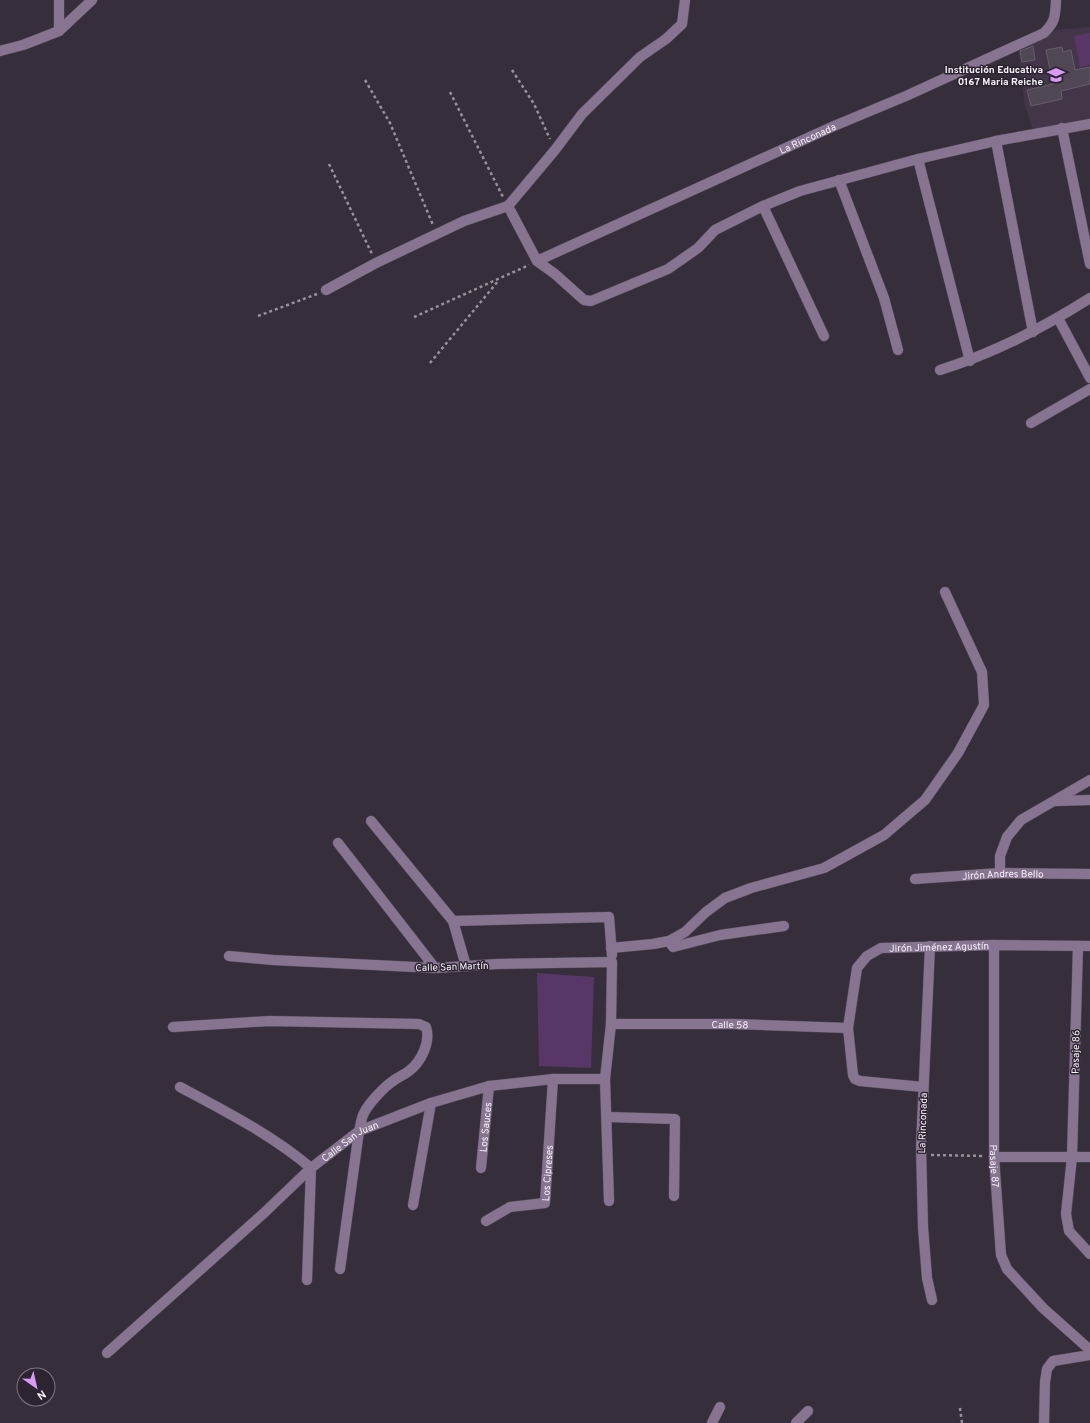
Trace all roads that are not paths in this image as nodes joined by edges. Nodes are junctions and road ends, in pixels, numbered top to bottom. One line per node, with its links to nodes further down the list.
1 (59, 0): 5 (street)
2 (92, 0): 5 (street)
3 (685, 0): 12 (street)
4 (1056, 0): 14 (street, La Rinconada)
5 (59, 31): 6 (street)
6 (0, 51)
7 (1090, 124): 8 (street)
8 (1062, 128): 9 (street); 15 (street)
9 (996, 141): 10 (street); 19 (street)
10 (918, 159): 11 (street); 22 (street)
11 (839, 180): 13 (street); 21 (street)
12 (508, 206): 14 (street); 16 (street)
13 (763, 206): 14 (street); 20 (street)
14 (538, 261)
15 (1090, 264)
16 (326, 290)
17 (1090, 298): 18 (street)
18 (1058, 318): 19 (street); 24 (street)
19 (1033, 332): 22 (street)
20 (824, 336)
21 (898, 350)
22 (970, 361): 23 (street)
23 (940, 370)
24 (1090, 378)
25 (1090, 389): 26 (street)
26 (1031, 423)
27 (945, 592): 38 (street)
28 (1090, 780): 30 (street)
29 (1090, 800): 30 (street)
30 (1055, 801): 33 (street)
31 (371, 821): 36 (street)
32 (338, 843): 47 (street)
33 (1000, 873): 34 (street, Jirón Andres Bello); 35 (street, Jirón Andres Bello)
34 (1090, 874)
35 (915, 879)
36 (453, 921): 43 (street); 46 (street)
37 (784, 926): 38 (street)
38 (669, 941): 43 (street)
39 (994, 945): 40 (street, Jirón Jiménez Agustín); 41 (street, Jirón Jiménez Agustín); 59 (street, Pasaje 87)
40 (930, 946): 50 (street, Jirón Jiménez Agustín); 55 (street, La Rinconada)
41 (1078, 946): 42 (street, Jirón Jiménez Agustín); 60 (street, Pasaje 86)
42 (1090, 946)
43 (611, 948): 45 (street)
44 (229, 956): 47 (street, Calle San Martín)
45 (612, 962): 46 (street, Calle San Martín); 48 (street)
46 (466, 966): 47 (street, Calle San Martín)
47 (435, 968)
48 (611, 1024): 50 (street, Calle 58); 51 (street)
49 (173, 1027): 58 (street)
50 (848, 1028): 55 (street, Jirón Jiménez Agustín)
51 (606, 1079): 52 (street, Calle San Juan); 57 (street)
52 (553, 1080): 53 (street, Calle San Juan); 67 (street, Los Cipreses)
53 (489, 1086): 56 (street, Calle San Juan); 63 (street, Los Sauces)
54 (180, 1087): 62 (street)
55 (924, 1087): 71 (street, La Rinconada)
56 (430, 1103): 58 (street, Calle San Juan); 66 (street)
57 (607, 1117): 64 (street); 65 (street)
58 (359, 1131): 62 (street, Calle San Juan); 69 (street)
59 (994, 1156): 60 (street); 72 (street, Pasaje 87)
60 (1072, 1157): 61 (street); 68 (street, Pasaje 86)
61 (1090, 1157)
62 (311, 1168): 70 (street); 73 (street, Calle San Juan)
63 (481, 1168)
64 (674, 1196)
65 (609, 1201)
66 (413, 1205)
67 (486, 1221)
68 (1090, 1254)
69 (340, 1269)
70 (307, 1280)
71 (932, 1300)
72 (1090, 1350)
73 (107, 1353)
74 (1090, 1355): 79 (street)
75 (720, 1407): 77 (street)
76 (808, 1411): 78 (street)
77 (712, 1423)
78 (796, 1423)
79 (1044, 1423)

